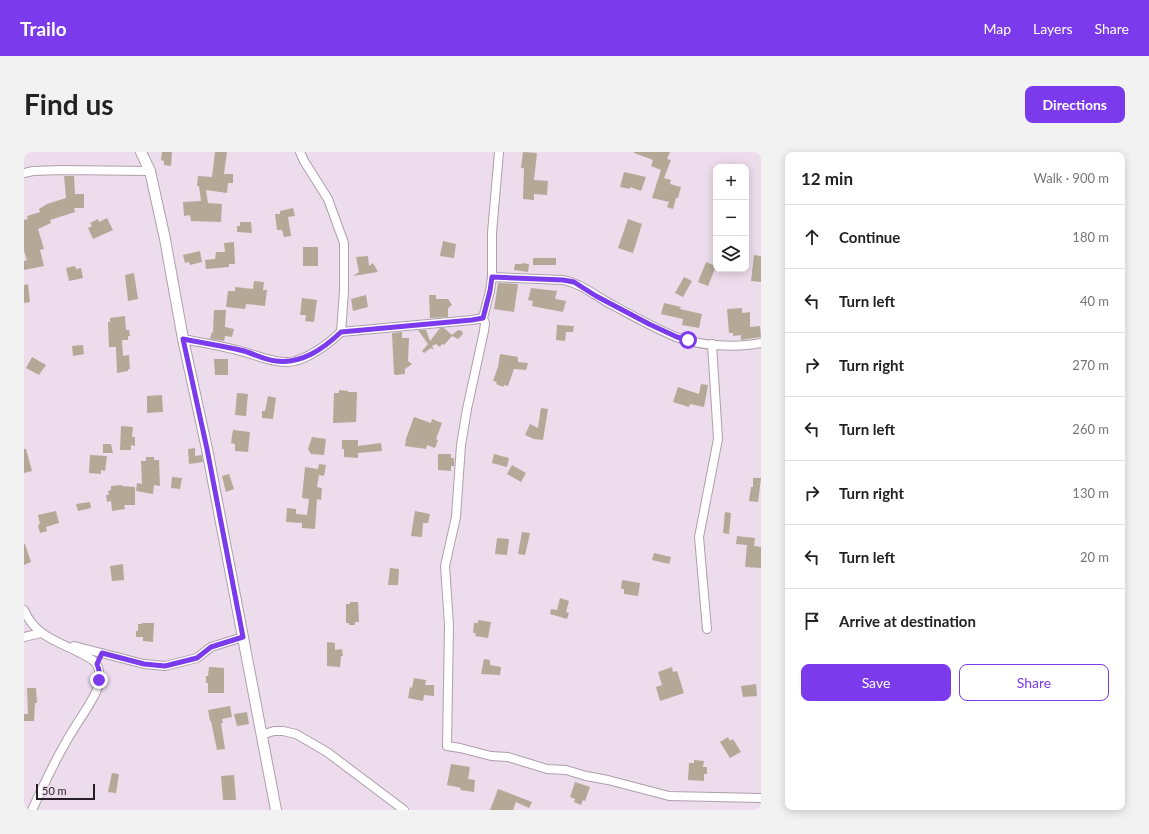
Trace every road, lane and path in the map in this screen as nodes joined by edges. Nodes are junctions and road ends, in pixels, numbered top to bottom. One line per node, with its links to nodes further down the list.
1 (141, 152): 4 (street)
2 (300, 152): 8 (street)
3 (499, 152): 6 (street)
4 (150, 171): 5 (street); 9 (street)
5 (24, 173)
6 (492, 277): 7 (street); 11 (street)
7 (483, 318): 8 (street); 21 (street)
8 (341, 332): 9 (street)
9 (183, 339): 16 (street)
10 (761, 343): 11 (street)
11 (712, 344): 13 (street)
12 (24, 610): 14 (street)
13 (707, 629)
14 (41, 634): 15 (street); 17 (street)
15 (24, 637)
16 (243, 637): 18 (street); 20 (street)
17 (59, 642): 18 (street); 19 (street)
18 (102, 653): 19 (street)
19 (97, 664): 22 (street)
20 (261, 735): 23 (street); 24 (street)
21 (761, 798)
22 (32, 810)
23 (276, 810)
24 (404, 810)

